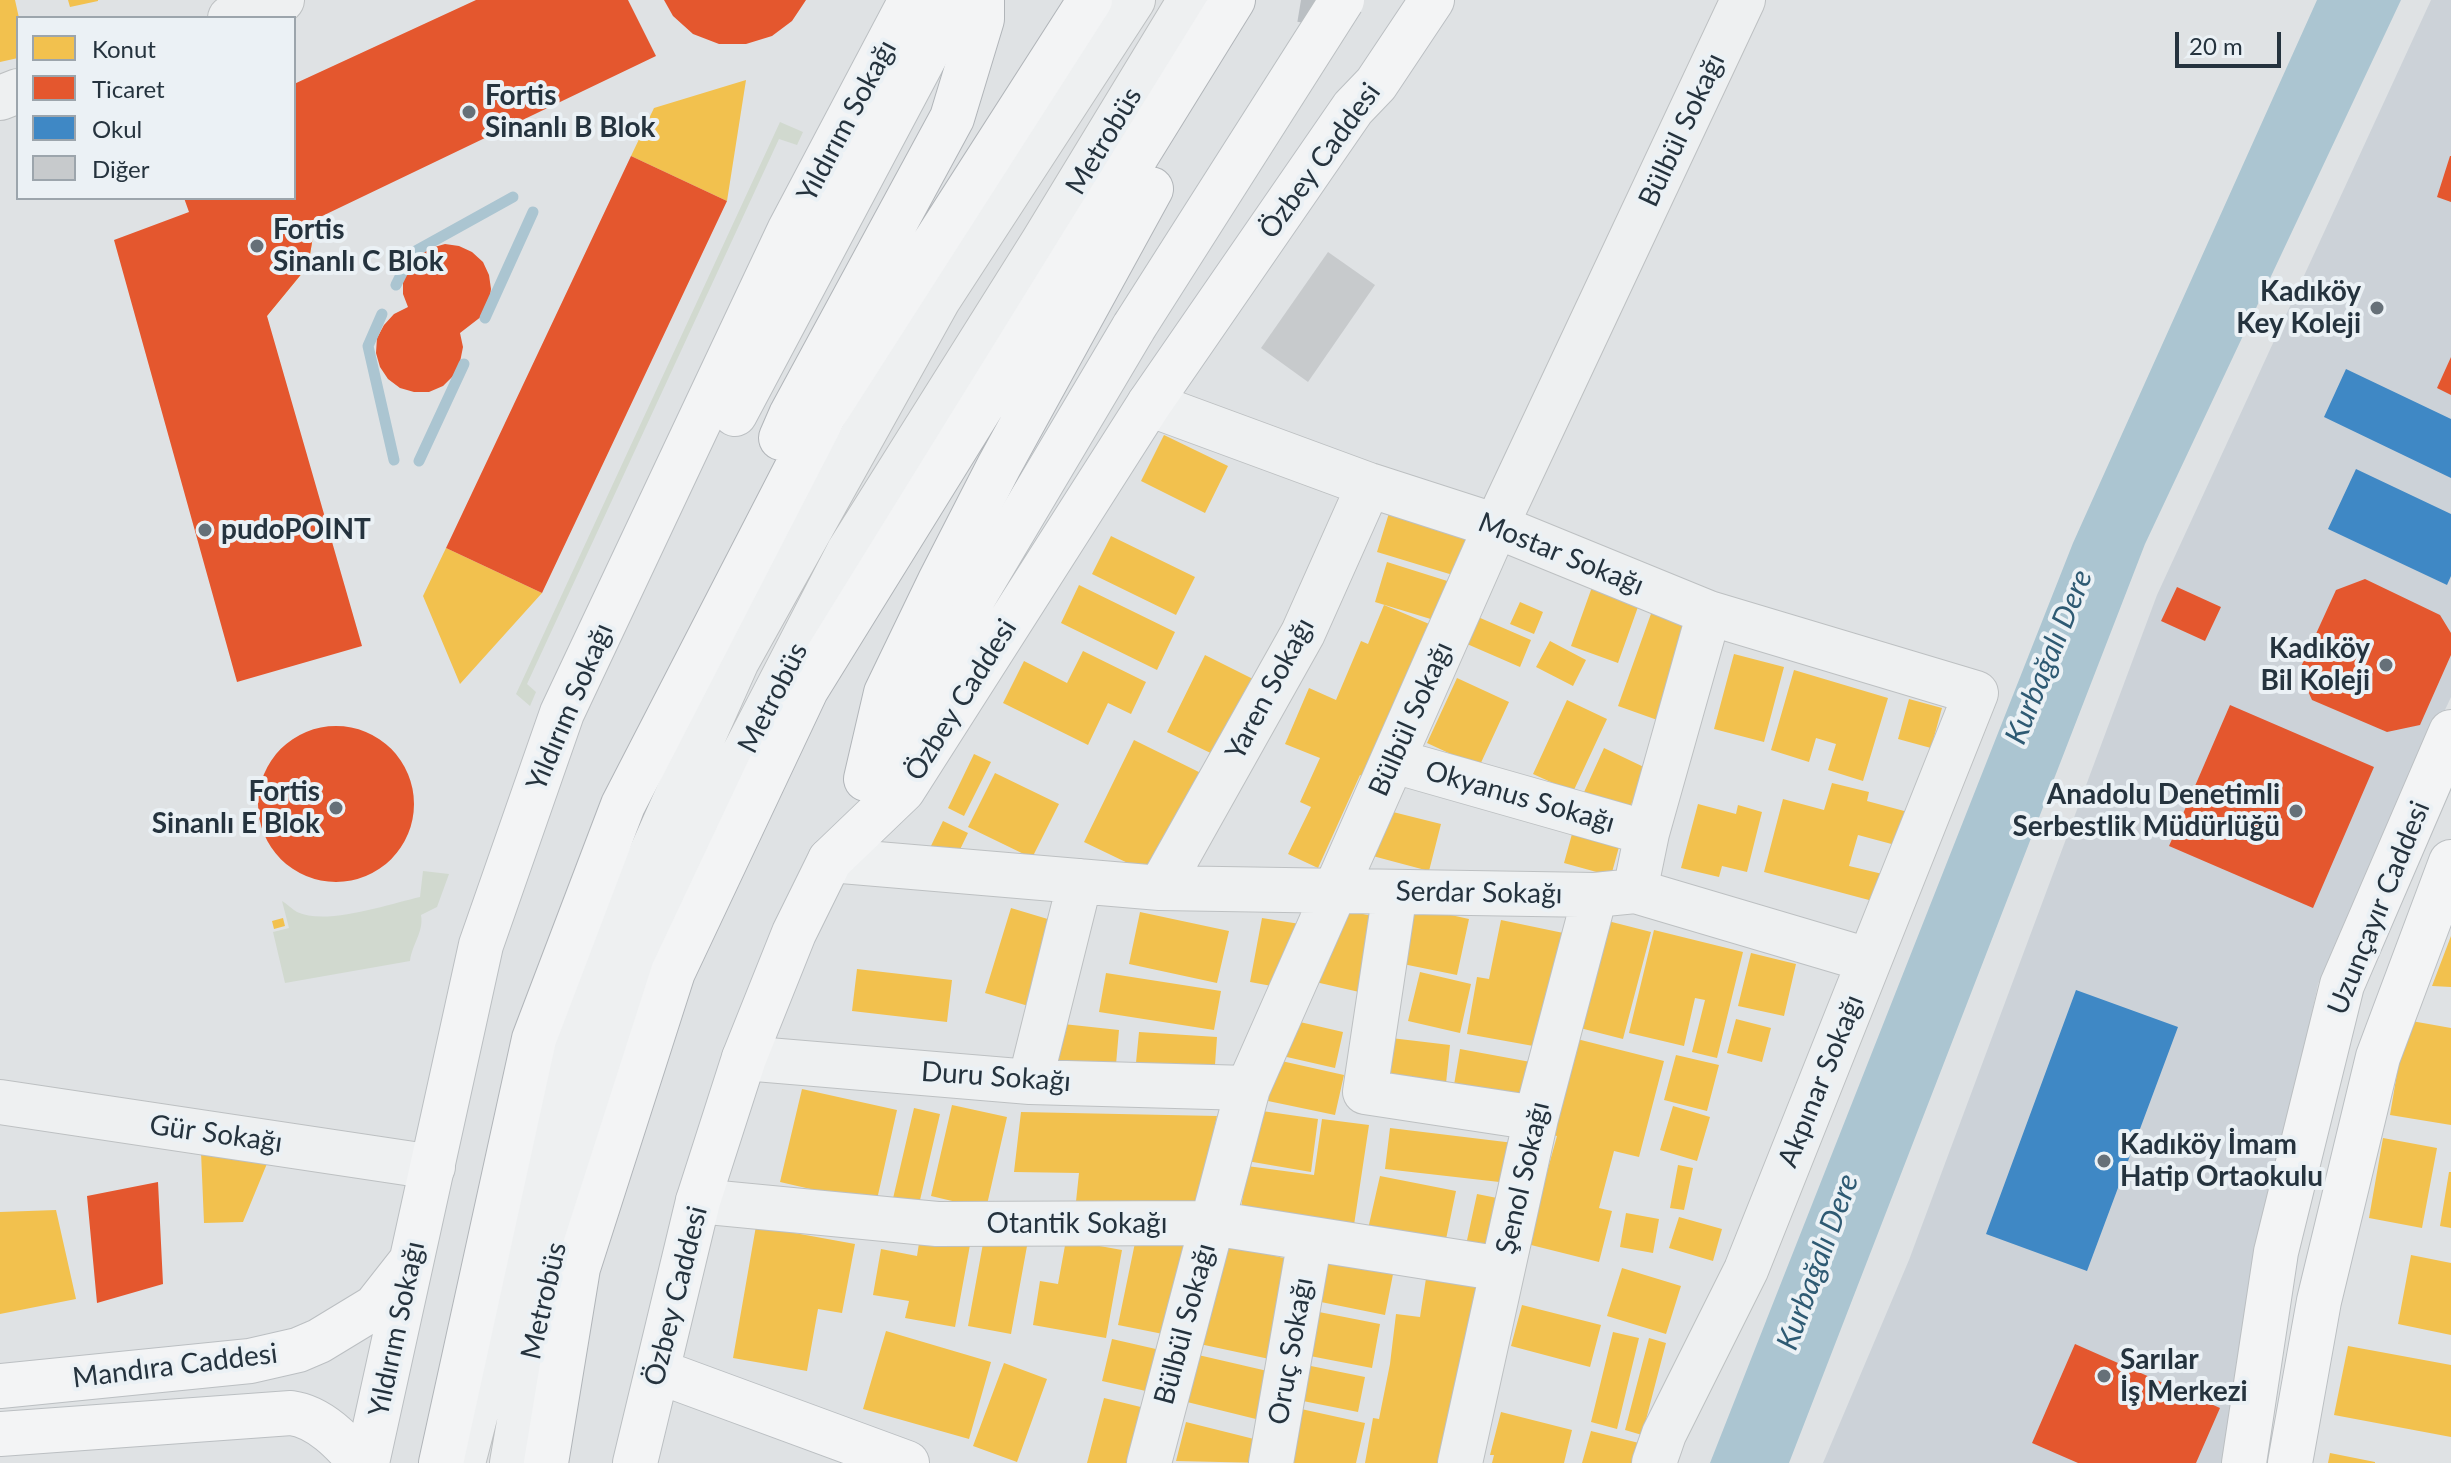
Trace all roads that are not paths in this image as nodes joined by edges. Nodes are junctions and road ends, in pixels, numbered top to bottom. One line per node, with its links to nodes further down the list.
1 (282, 0): 11 (street)
2 (911, 0): 15 (main road, Yıldırım Sokağı)
3 (955, 0): 15 (main road)
4 (982, 0): 21 (main road)
5 (1090, 0): 21 (main road)
6 (1133, 0): 48 (street, Metrobüs)
7 (1432, 0): 12 (main road, Özbey Caddesi)
8 (1743, 0): 14 (street, Bülbül Sokağı)
9 (1344, 2): 20 (main road, bridge)
10 (1214, 8): 20 (main road); 49 (street, Metrobüs); 50 (main road)
11 (236, 16)
12 (1149, 404): 13 (street, Mostar Sokağı); 23 (main road, Özbey Caddesi)
13 (1369, 485): 14 (street, Mostar Sokağı); 26 (street, Yaren Sokağı)
14 (1496, 526): 16 (street, Mostar Sokağı); 19 (street, Bülbül Sokağı)
15 (621, 590): 36 (main road, Yıldırım Sokağı)
16 (1709, 613): 17 (street, Mostar Sokağı); 22 (street, Şenol Sokağı)
17 (1976, 693): 30 (street, Akpınar Sokağı)
18 (2451, 732): 57 (main road, Uzunçayır Caddesi)
19 (1394, 761): 22 (street, Okyanus Sokağı); 27 (street, Bülbül Sokağı)
20 (866, 779): 23 (main road)
21 (623, 805): 47 (main road)
22 (1647, 833): 29 (street, Şenol Sokağı)
23 (830, 860): 25 (street, Serdar Sokağı); 31 (main road, Özbey Caddesi)
24 (2451, 862): 58 (main road, Uzunçayır Caddesi)
25 (1080, 881): 26 (street, Serdar Sokağı); 32 (street)
26 (1160, 888): 27 (street, Serdar Sokağı)
27 (1335, 889): 28 (street, Serdar Sokağı); 33 (street, Bülbül Sokağı)
28 (1395, 892): 29 (street, Serdar Sokağı); 35 (street)
29 (1615, 893): 30 (street, Serdar Sokağı); 35 (street, Şenol Sokağı)
30 (1868, 960): 56 (street, Akpınar Sokağı)
31 (744, 1058): 32 (street, Duru Sokağı); 37 (main road, Özbey Caddesi)
32 (1030, 1082): 33 (street, Duru Sokağı)
33 (1248, 1088): 38 (street, Bülbül Sokağı)
34 (0, 1102): 36 (street, Gür Sokağı)
35 (1536, 1118): 41 (street, Şenol Sokağı)
36 (433, 1167): 40 (main road, Yıldırım Sokağı)
37 (698, 1201): 38 (street, Otantik Sokağı); 42 (main road, Özbey Caddesi)
38 (1212, 1223): 39 (street, Otantik Sokağı); 53 (street, Bülbül Sokağı)
39 (1310, 1239): 41 (street, Otantik Sokağı); 54 (street, Oruç Sokağı)
40 (412, 1260): 43 (main road, Mandıra Caddesi); 46 (main road, Yıldırım Sokağı)
41 (1502, 1269): 55 (street, Şenol Sokağı)
42 (657, 1371): 51 (main road, Özbey Caddesi); 52 (main road)
43 (0, 1386)
44 (0, 1434): 45 (main road, Mandıra Caddesi)
45 (361, 1463)
46 (367, 1463)
47 (441, 1463)
48 (463, 1463)
49 (512, 1463)
50 (546, 1463)
51 (635, 1463)
52 (907, 1463)
53 (1149, 1463)
54 (1271, 1463)
55 (1460, 1463)
56 (1654, 1463)
57 (2244, 1463)
58 (2290, 1463)

